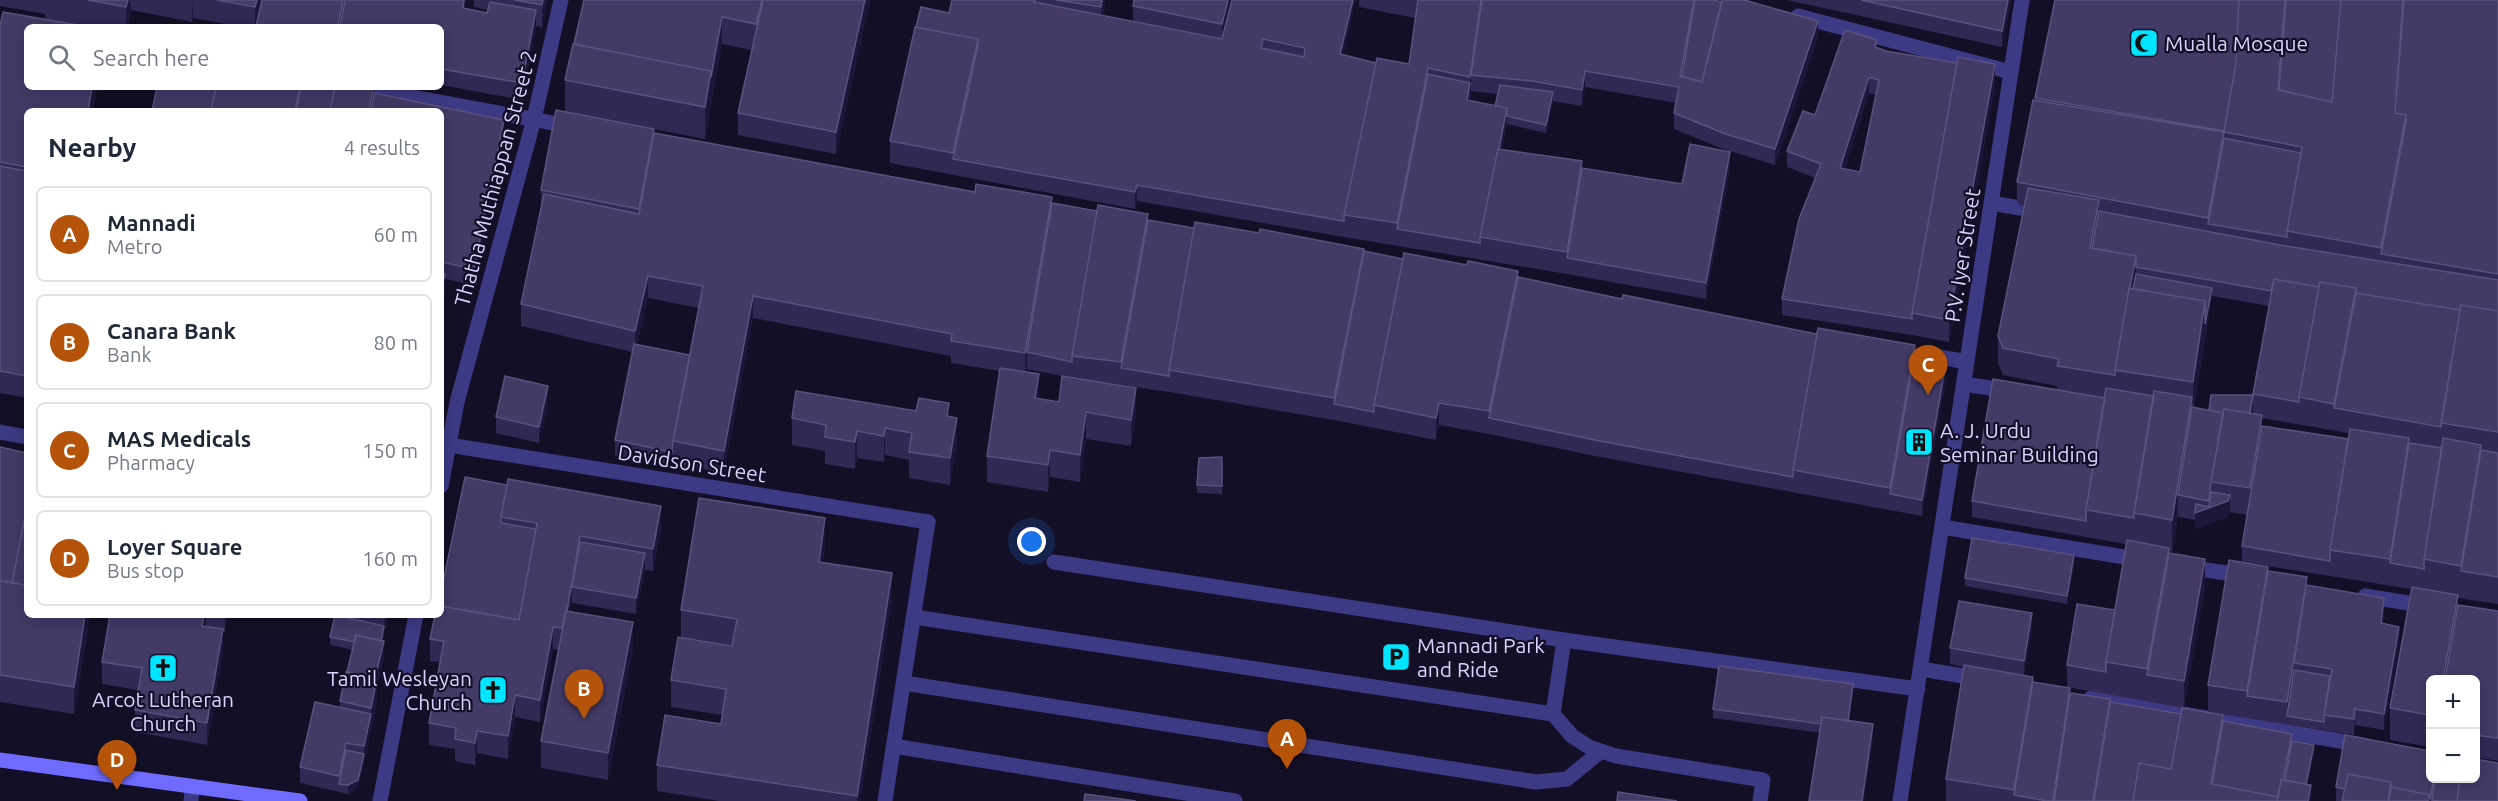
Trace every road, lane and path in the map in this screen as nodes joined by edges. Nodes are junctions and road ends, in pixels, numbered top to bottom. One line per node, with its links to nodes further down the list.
1 (561, 0): 6 (street, Thatha Muthiappan Street 2)
2 (2022, 0): 4 (street, P.V. Iyer Street)
3 (1782, 12): 4 (street)
4 (2011, 72): 8 (street, P.V. Iyer Street)
5 (375, 90): 6 (street)
6 (534, 119): 7 (street); 16 (street, Thatha Muthiappan Street 2)
7 (591, 130)
8 (1991, 203): 9 (street); 11 (street, P.V. Iyer Street)
9 (2057, 215)
10 (1909, 352): 11 (street)
11 (1967, 362): 12 (street, P.V. Iyer Street)
12 (1964, 384): 13 (street); 18 (street, P.V. Iyer Street)
13 (2022, 393)
14 (0, 432): 15 (street)
15 (24, 436)
16 (449, 445): 17 (street, Thatha Muthiappan Street 2); 24 (street, Davidson Street)
17 (444, 471)
18 (1942, 527): 20 (street); 26 (street, P.V. Iyer Street)
19 (1054, 562): 25 (street)
20 (2261, 579)
21 (2344, 592): 22 (street)
22 (2439, 608)
23 (415, 618): 38 (street)
24 (914, 618): 28 (street); 31 (street)
25 (1564, 640): 29 (street); 31 (street)
26 (1921, 669): 27 (street); 29 (street, P.V. Iyer Street)
27 (2002, 683)
28 (904, 684): 32 (street); 34 (street)
29 (1914, 688): 42 (street); 43 (street, P.V. Iyer Street)
30 (2071, 695): 33 (street)
31 (1553, 714): 34 (street)
32 (893, 746): 39 (street); 40 (street)
33 (2384, 748)
34 (1600, 751): 41 (street)
35 (0, 760): 36 (main road)
36 (192, 794): 37 (main road)
37 (300, 801)
38 (380, 801)
39 (885, 801)
40 (1235, 801)
41 (1760, 801)
42 (1893, 801)
43 (1900, 801)

